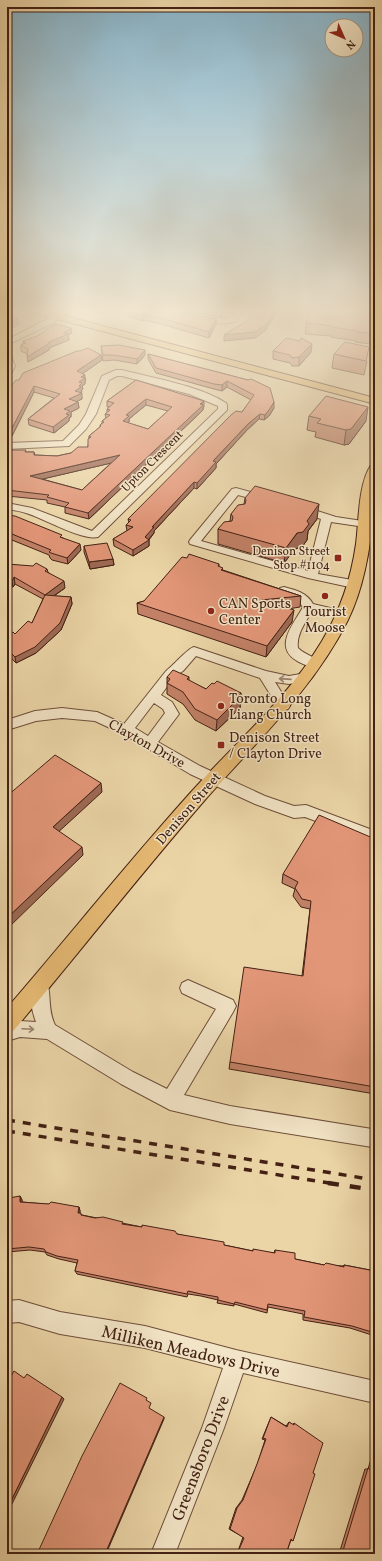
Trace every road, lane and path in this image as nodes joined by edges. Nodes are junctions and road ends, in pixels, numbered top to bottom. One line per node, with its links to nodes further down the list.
1 (104, 381): 5 (street, Upton Crescent)
2 (150, 381): 11 (street, Upton Crescent)
3 (300, 381): 4 (main road)
4 (375, 401)
5 (7, 446)
6 (375, 468): 15 (main road, Denison Street)
7 (230, 498): 8 (street); 9 (street); 12 (street)
8 (274, 501)
9 (250, 504)
10 (289, 505): 14 (street)
11 (7, 506)
12 (220, 511): 13 (street); 16 (street)
13 (233, 515)
14 (327, 517): 15 (street); 18 (street)
15 (365, 524): 19 (main road, Denison Street)
16 (207, 527): 17 (street); 18 (street)
17 (220, 531)
18 (312, 576): 19 (street)
19 (354, 584): 22 (main road, Denison Street)
20 (271, 587): 21 (street)
21 (309, 607): 22 (street); 23 (street)
22 (343, 615): 23 (main road, Denison Street)
23 (315, 664): 25 (main road, Denison Street)
24 (264, 675): 25 (street, one-way to 24); 26 (street); 27 (street)
25 (306, 677): 27 (main road, Denison Street)
26 (154, 697): 29 (street); 30 (street)
27 (283, 706): 31 (main road, Denison Street)
28 (7, 725): 29 (street, Clayton Drive)
29 (126, 730): 30 (street, Clayton Drive)
30 (150, 743): 31 (street, Clayton Drive)
31 (214, 778): 32 (street, Clayton Drive); 33 (main road, Denison Street)
32 (375, 837)
33 (40, 984): 35 (main road, Denison Street); 36 (street)
34 (188, 988): 38 (street)
35 (7, 1023)
36 (49, 1031): 37 (street, one-way to 36); 38 (street)
37 (7, 1033)
38 (170, 1101): 39 (street)
39 (372, 1138)
40 (7, 1312): 41 (street, Milliken Meadows Drive)
41 (236, 1361): 42 (street, Milliken Meadows Drive); 43 (street, Greensboro Drive)
42 (375, 1392)
43 (163, 1554)

